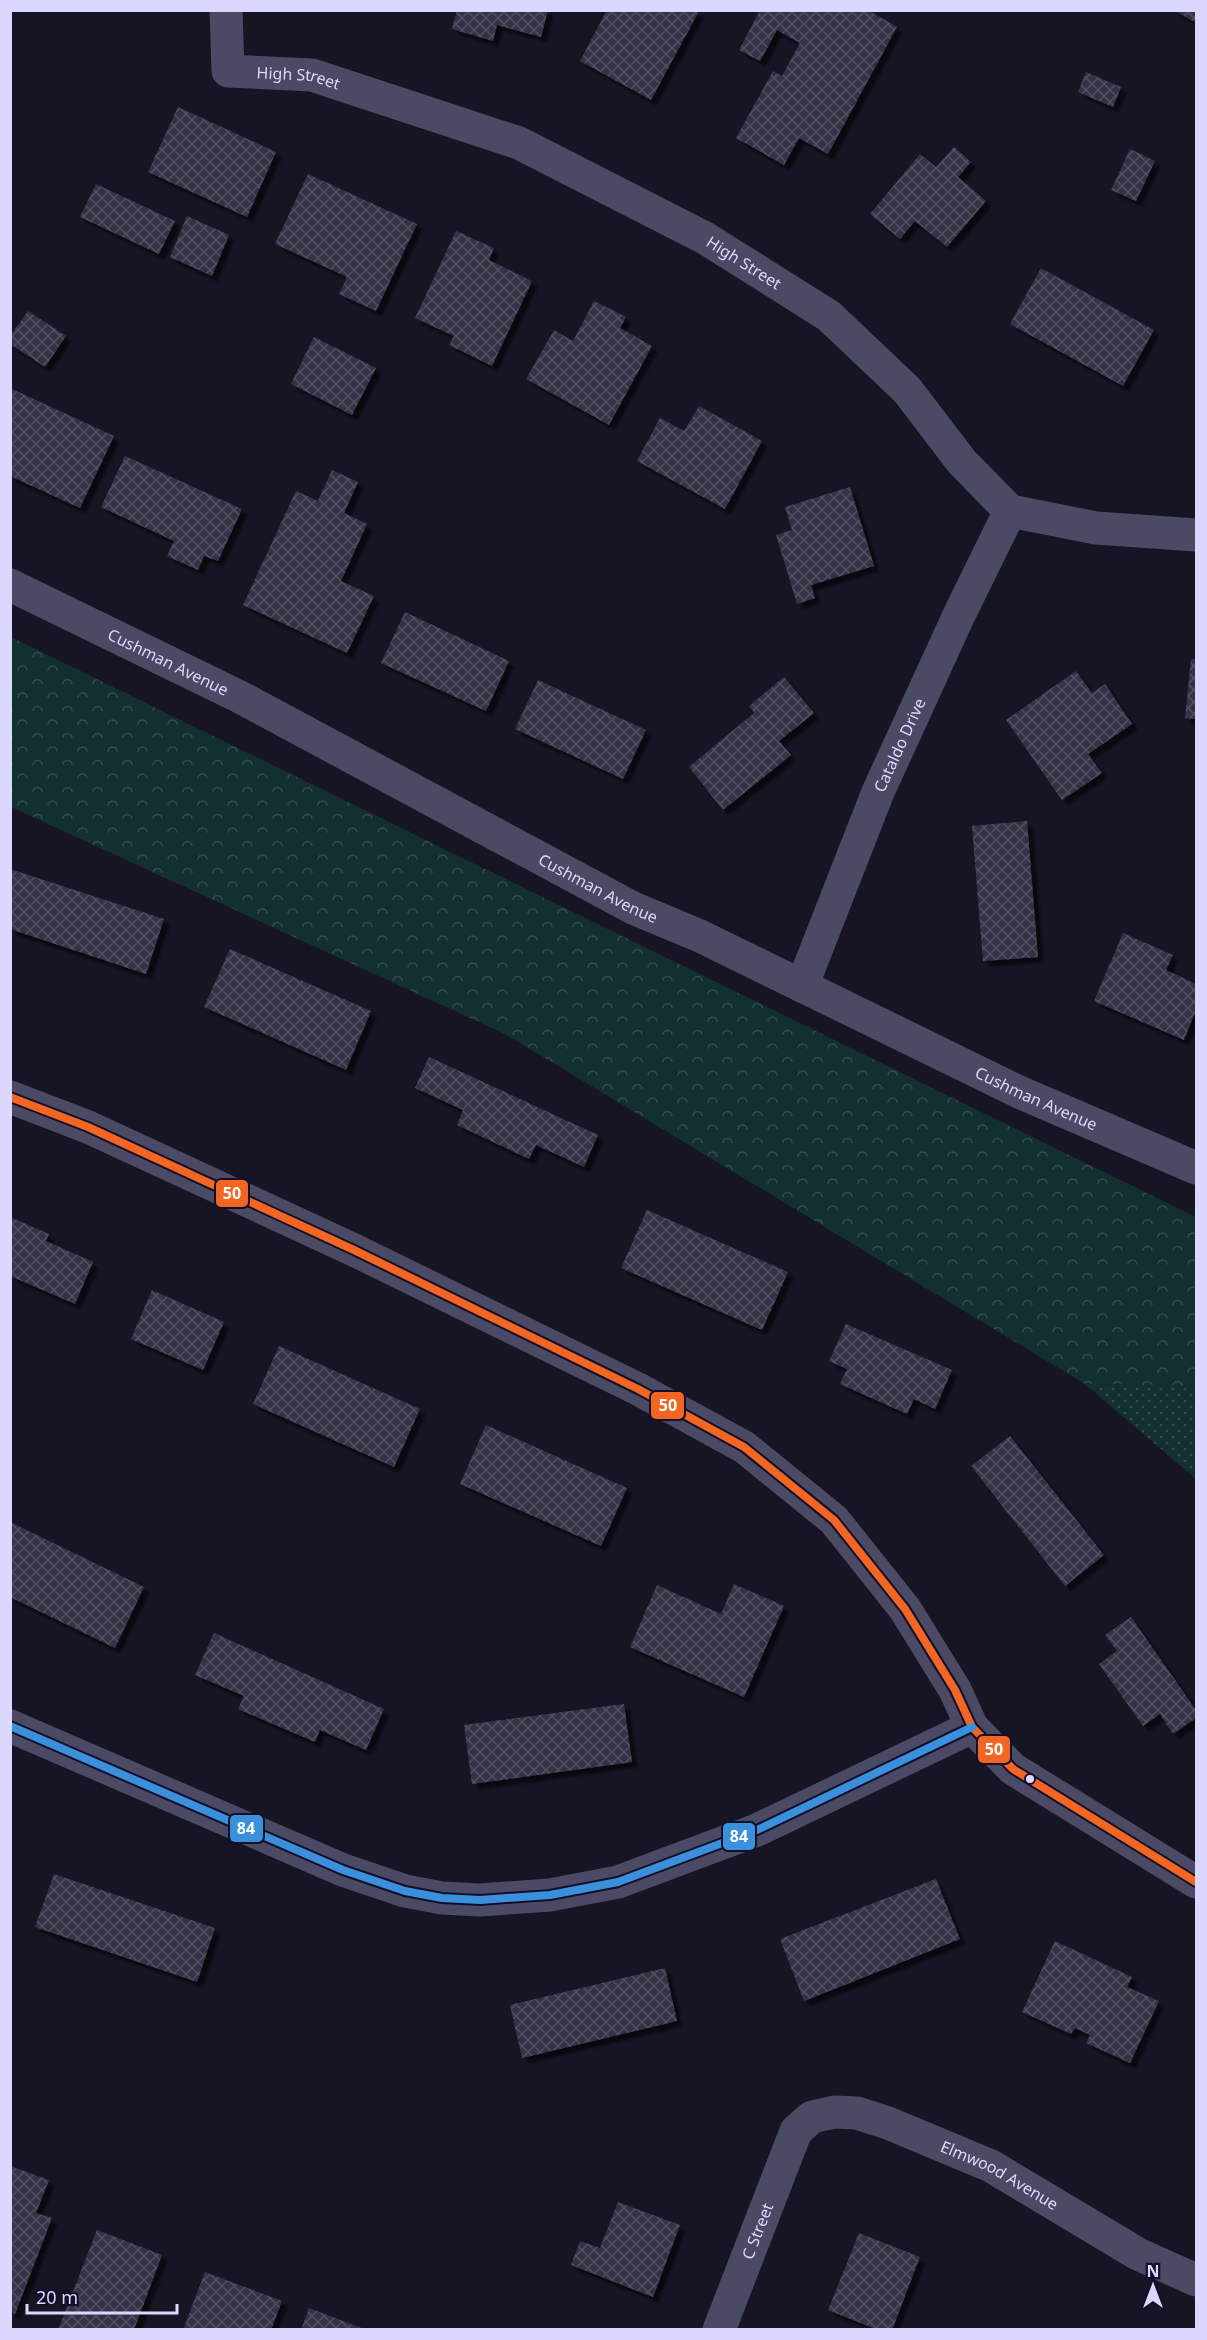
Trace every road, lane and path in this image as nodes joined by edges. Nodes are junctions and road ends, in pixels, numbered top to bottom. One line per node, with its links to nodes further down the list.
1 (226, 10): 2 (street, High Street)
2 (1010, 511): 3 (street); 5 (street, Cataldo Drive)
3 (1197, 535)
4 (10, 585): 5 (street, Cushman Avenue)
5 (802, 986): 7 (street, Cushman Avenue)
6 (10, 1097): 9 (street)
7 (1197, 1168)
8 (10, 1725): 9 (street)
9 (972, 1727): 10 (street)
10 (1197, 1882)
11 (796, 2131): 12 (street, Elmwood Avenue); 13 (street, C Street)
12 (1197, 2280)
13 (719, 2330)

